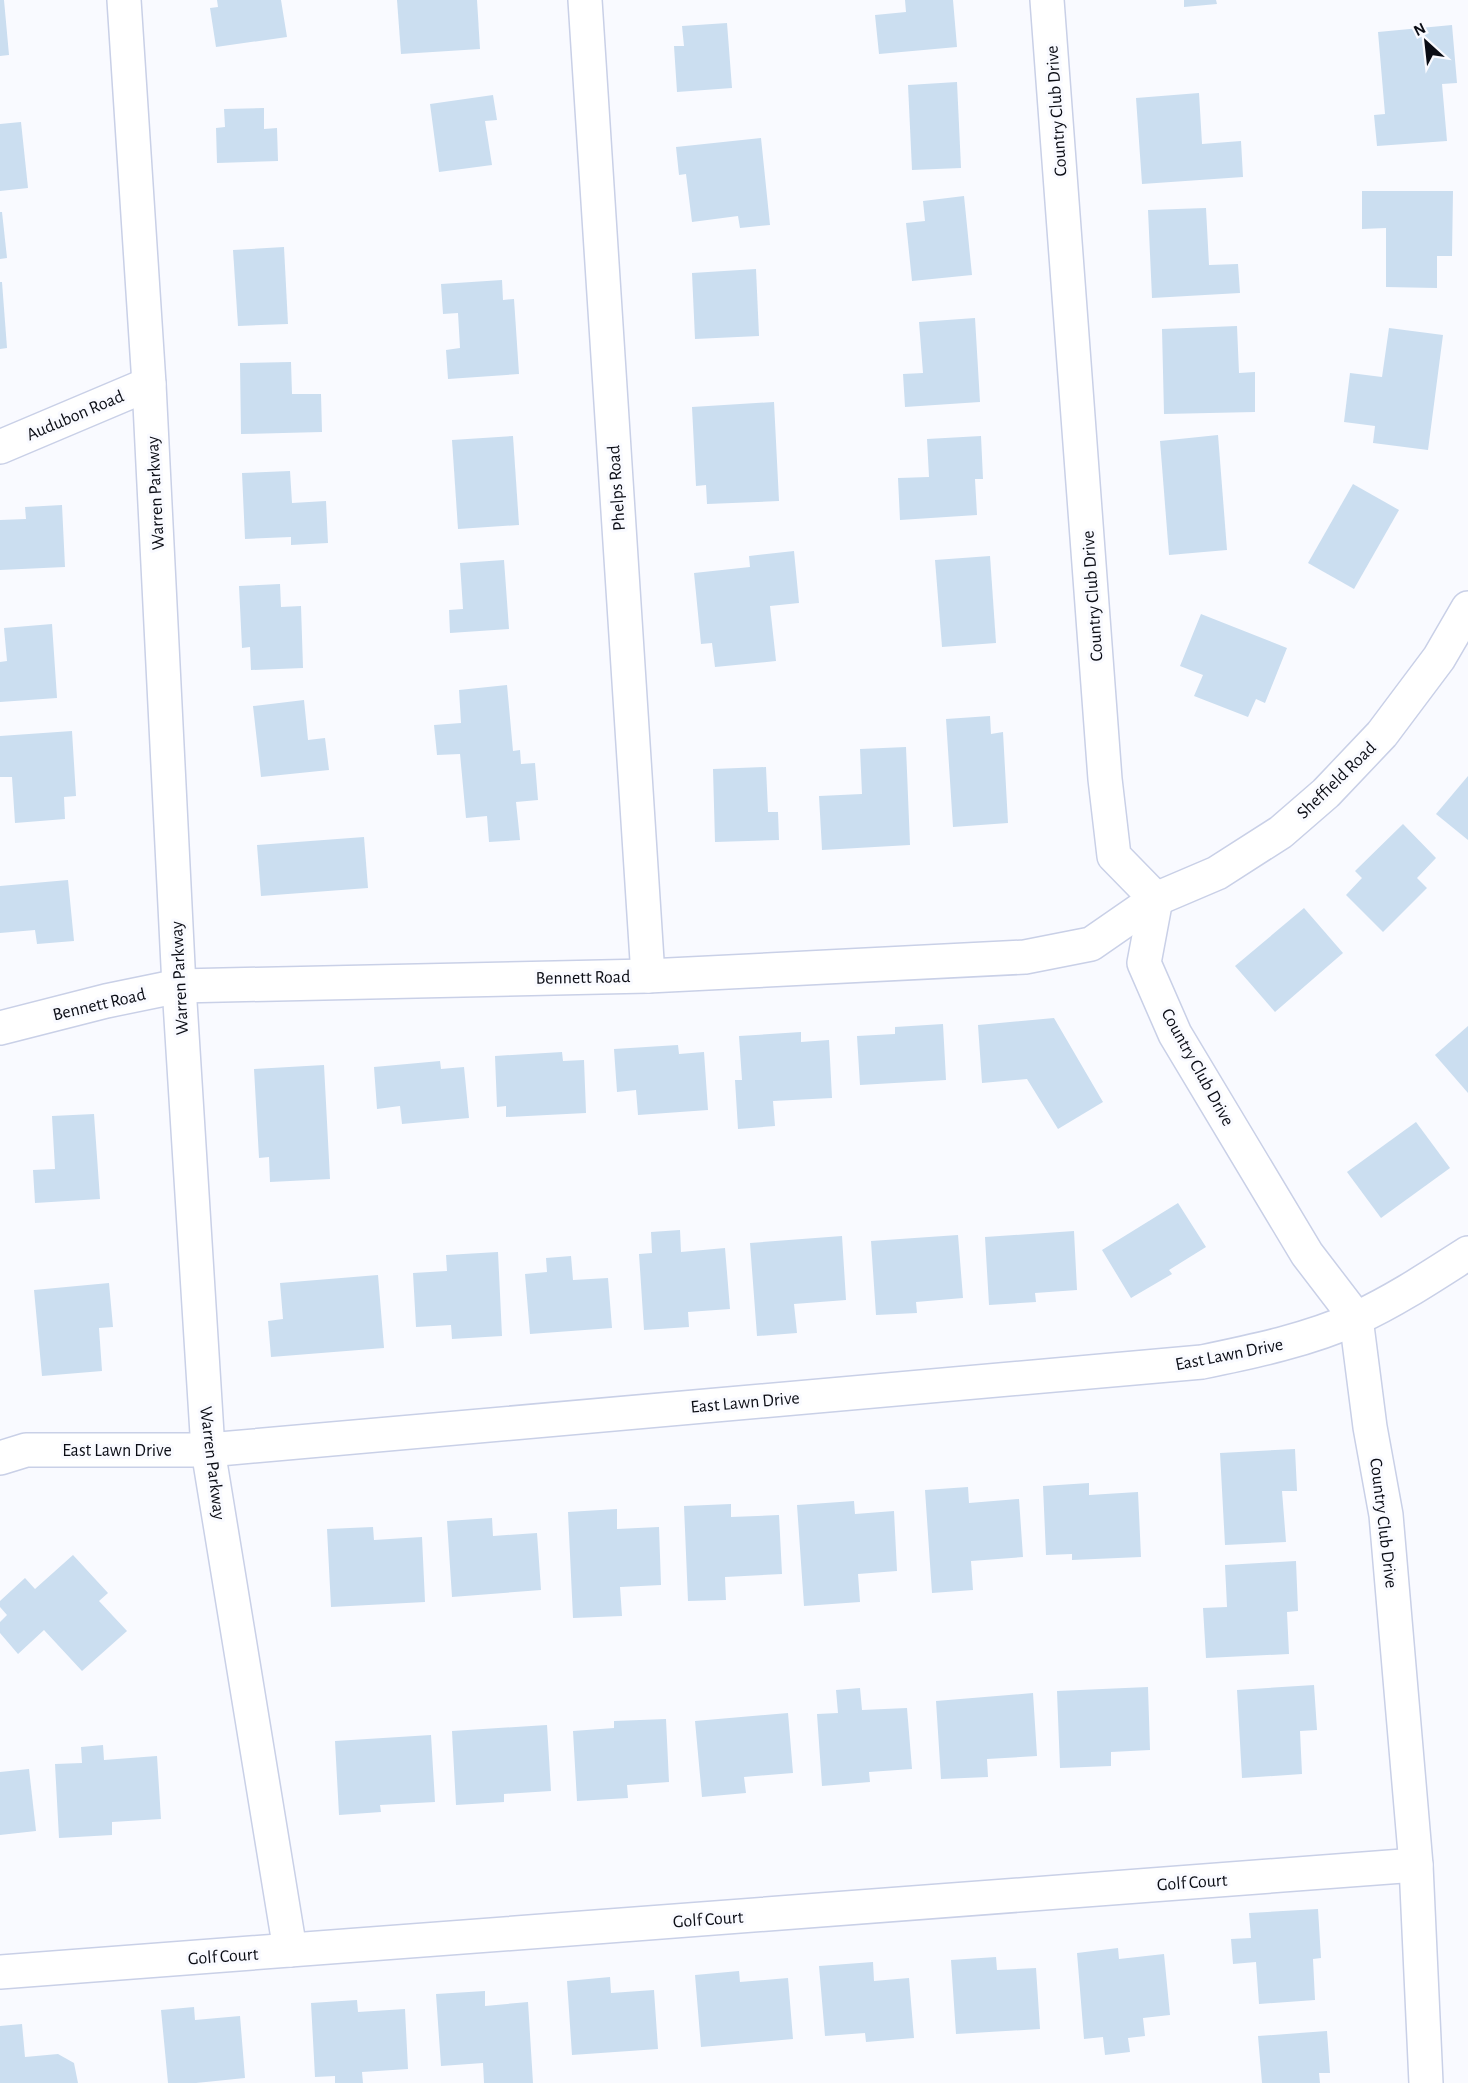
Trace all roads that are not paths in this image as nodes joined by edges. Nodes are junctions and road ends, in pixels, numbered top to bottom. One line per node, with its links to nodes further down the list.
1 (124, 0): 4 (street, Warren Parkway)
2 (585, 0): 8 (street, Phelps Road)
3 (1047, 0): 7 (street, Country Club Drive)
4 (149, 384): 5 (street, Audubon Road); 9 (street, Warren Parkway)
5 (0, 447)
6 (1468, 608): 7 (street, Sheffield Road)
7 (1156, 899): 8 (street, Bennett Road); 12 (street, Country Club Drive)
8 (648, 976): 9 (street, Bennett Road)
9 (179, 986): 10 (street, Bennett Road); 13 (street, Warren Parkway)
10 (0, 1028)
11 (1468, 1253): 12 (street, East Lawn Drive)
12 (1356, 1318): 13 (street, East Lawn Drive); 15 (street, Country Club Drive)
13 (208, 1450): 14 (street, East Lawn Drive); 16 (street, Warren Parkway)
14 (0, 1458)
15 (1416, 1865): 16 (street, Golf Court); 18 (street, Country Club Drive)
16 (290, 1950): 17 (street, Golf Court)
17 (0, 1972)
18 (1426, 2083)

